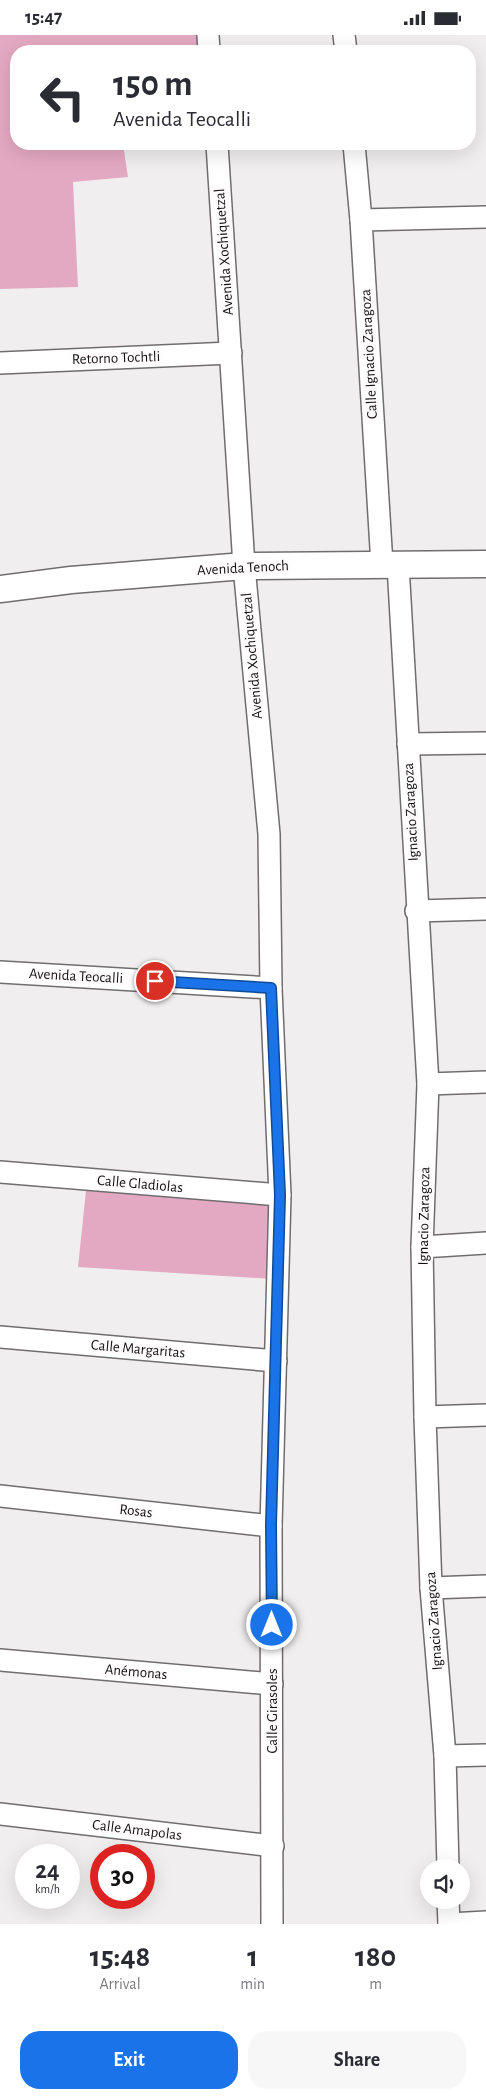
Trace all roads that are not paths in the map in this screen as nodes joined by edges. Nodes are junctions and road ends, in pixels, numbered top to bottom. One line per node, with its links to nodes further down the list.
1 (217, 150): 5 (street, Avenida Xochiquetzal)
2 (355, 150): 4 (street, Calle Ignacio Zaragoza)
3 (486, 217): 4 (street)
4 (361, 221): 7 (street, Calle Ignacio Zaragoza)
5 (231, 353): 6 (street, Retorno Tochtli); 9 (street, Avenida Xochiquetzal)
6 (0, 363)
7 (390, 565): 8 (street, Avenida Tenoch); 9 (street, Avenida Tenoch); 12 (street, Ignacio Zaragoza)
8 (486, 565)
9 (244, 567): 10 (street, Avenida Tenoch); 16 (street, Avenida Xochiquetzal)
10 (0, 589)
11 (486, 743): 12 (street)
12 (408, 744): 14 (street, Ignacio Zaragoza)
13 (486, 909): 14 (street)
14 (416, 911): 18 (street, Ignacio Zaragoza)
15 (0, 972): 16 (street, Avenida Teocalli)
16 (271, 988): 20 (street, Calle Girasoles)
17 (486, 1082): 18 (street)
18 (428, 1085): 22 (street, Ignacio Zaragoza)
19 (0, 1172): 20 (street, Calle Gladiolas)
20 (280, 1195): 24 (street, Calle Girasoles)
21 (486, 1243): 22 (street)
22 (422, 1247): 26 (street, Ignacio Zaragoza)
23 (0, 1337): 24 (street, Calle Margaritas)
24 (276, 1361): 28 (street, Calle Girasoles)
25 (486, 1415): 26 (street)
26 (425, 1417): 30 (street, Ignacio Zaragoza)
27 (0, 1496): 28 (street, Rosas)
28 (271, 1525): 32 (street, Calle Girasoles)
29 (486, 1586): 30 (street)
30 (431, 1588): 33 (street, Ignacio Zaragoza)
31 (0, 1660): 32 (street, Anémonas)
32 (272, 1684): 36 (street, Calle Girasoles)
33 (445, 1755): 34 (street); 37 (street, Ignacio Zaragoza)
34 (486, 1755)
35 (0, 1814): 36 (street, Calle Amapolas)
36 (273, 1846): 40 (street, Calle Girasoles)
37 (448, 1859)
38 (448, 1909): 41 (street)
39 (486, 1922): 41 (street)
40 (272, 1924)
41 (449, 1924)

